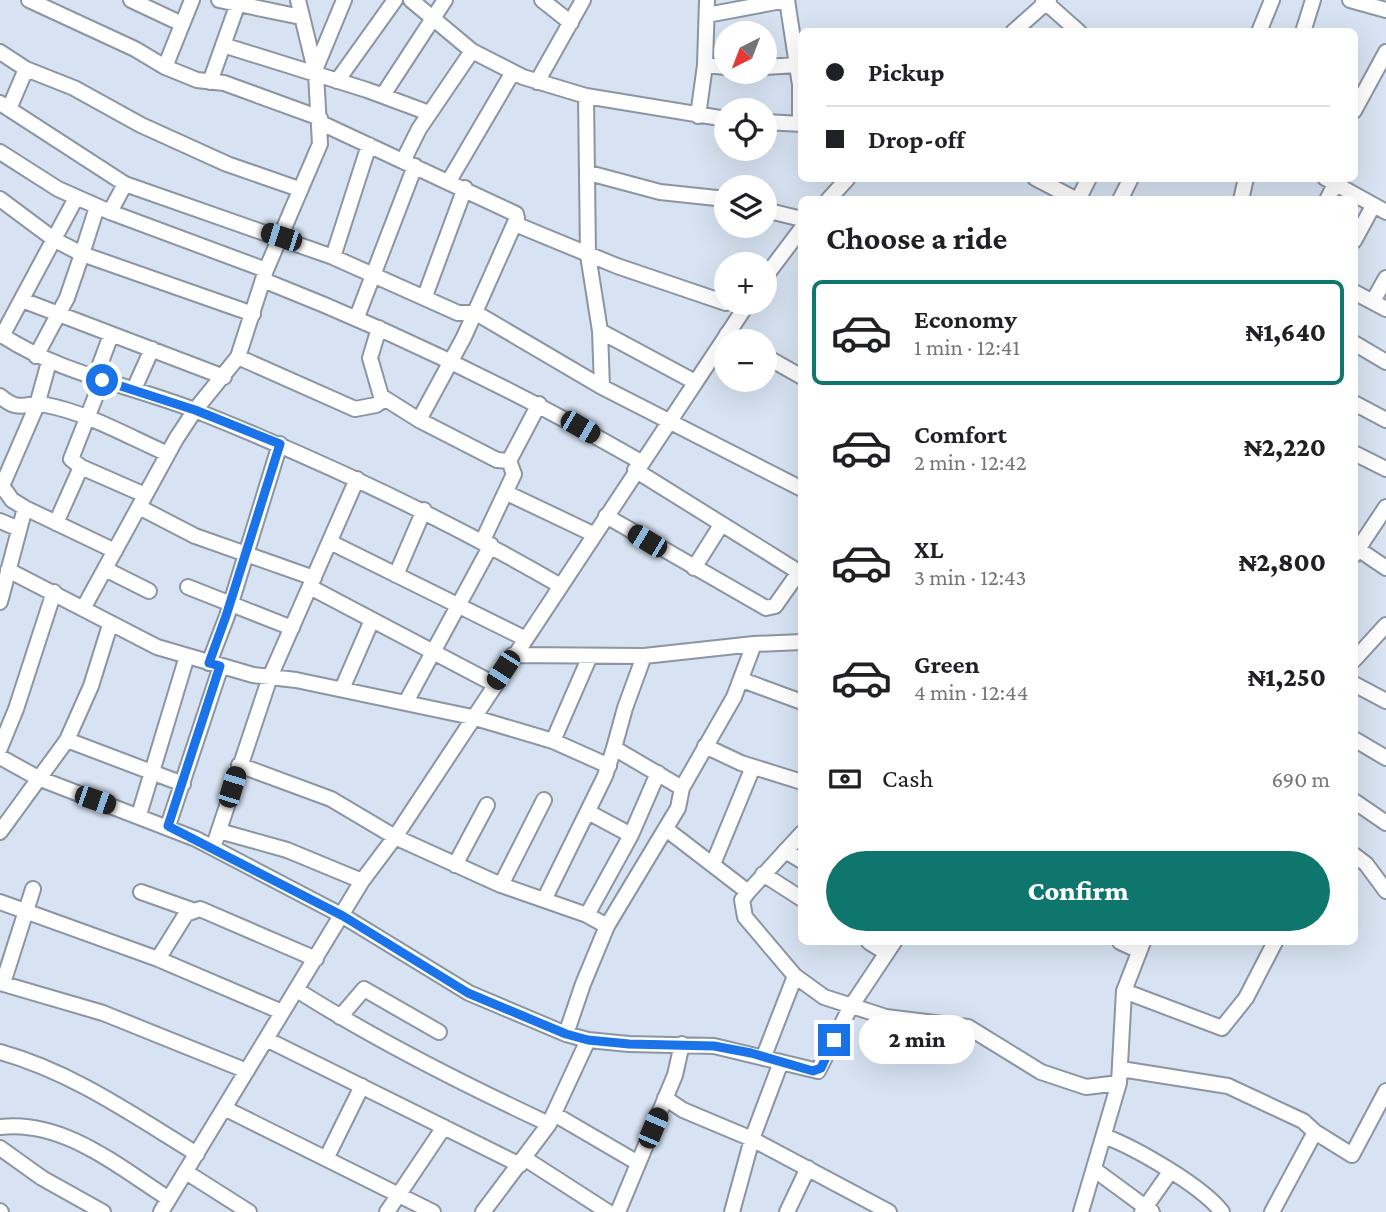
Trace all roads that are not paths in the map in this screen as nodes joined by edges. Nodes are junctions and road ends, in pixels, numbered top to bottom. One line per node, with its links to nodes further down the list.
1 (29, 0): 35 (street)
2 (131, 0): 22 (street)
3 (192, 0): 22 (street)
4 (219, 0): 16 (street)
5 (298, 0): 19 (street)
6 (344, 0): 37 (street)
7 (395, 0): 40 (street)
8 (411, 0): 20 (street)
9 (445, 0): 20 (street)
10 (542, 0): 21 (street)
11 (583, 0): 21 (street)
12 (1272, 0): 25 (street)
13 (1313, 0): 26 (street)
14 (1350, 0): 18 (street)
15 (1047, 1): 23 (street); 24 (street)
16 (237, 6): 19 (street); 27 (street)
17 (707, 7): 31 (street); 32 (street)
18 (1386, 10)
19 (301, 18): 37 (street)
20 (433, 20): 28 (street); 43 (street)
21 (571, 23): 42 (street)
22 (182, 24): 35 (street)
23 (1017, 28)
24 (1075, 28)
25 (1261, 28)
26 (1304, 28)
27 (223, 45): 37 (street); 41 (street)
28 (472, 51): 38 (street); 47 (street)
29 (0, 52): 36 (street)
30 (1386, 52): 45 (street)
31 (705, 65): 33 (street); 48 (street)
32 (797, 65): 34 (street); 39 (street)
33 (714, 66)
34 (777, 66)
35 (165, 67): 41 (street)
36 (26, 69): 46 (street); 63 (street)
37 (315, 72): 40 (street); 50 (street)
38 (513, 72): 42 (street); 57 (street)
39 (798, 74)
40 (337, 80): 43 (street)
41 (210, 82): 50 (street)
42 (537, 82): 44 (street)
43 (383, 95): 47 (street)
44 (586, 96): 48 (street); 56 (street)
45 (1358, 104)
46 (5, 106): 61 (street)
47 (429, 113): 55 (street)
48 (698, 116): 49 (street)
49 (714, 118)
50 (320, 120): 53 (street); 63 (street)
51 (777, 123): 52 (street)
52 (798, 124)
53 (369, 145): 55 (street); 82 (street)
54 (0, 152): 68 (street)
55 (409, 163): 57 (street); 85 (street)
56 (589, 173): 69 (street); 81 (street)
57 (449, 181): 62 (street)
58 (844, 182): 64 (street)
59 (1042, 182): 65 (street)
60 (1332, 182): 66 (street)
61 (125, 184): 72 (street); 77 (street)
62 (465, 188): 75 (street); 88 (street)
63 (299, 189): 77 (street)
64 (832, 196)
65 (1069, 196)
66 (1357, 196)
67 (1358, 197): 71 (street)
68 (76, 198): 72 (street); 79 (street)
69 (714, 198)
70 (0, 199): 79 (street)
71 (1380, 209): 76 (street)
72 (104, 210): 80 (street); 84 (street)
73 (777, 213): 74 (street)
74 (798, 218)
75 (515, 223): 81 (street); 92 (street)
76 (1358, 236)
77 (281, 237): 82 (street); 84 (street)
78 (798, 237): 83 (street)
79 (55, 240): 80 (street); 90 (street)
80 (82, 254): 93 (street); 94 (street)
81 (588, 255): 89 (street); 97 (street)
82 (333, 257): 85 (street)
83 (777, 263)
84 (264, 275): 93 (street); 95 (street)
85 (374, 276): 88 (street); 95 (street)
86 (1386, 278): 91 (street)
87 (1358, 294): 91 (street)
88 (425, 296): 92 (street)
89 (714, 299)
90 (22, 300): 94 (street); 98 (street)
91 (1379, 305)
92 (475, 313): 106 (street); 112 (street)
93 (253, 314): 102 (street)
94 (58, 315): 99 (street); 104 (street)
95 (357, 317): 96 (street)
96 (379, 328): 106 (street); 115 (street)
97 (600, 331): 111 (street); 112 (street)
98 (1, 335): 104 (street)
99 (111, 335): 100 (street); 110 (street)
100 (152, 349): 109 (street); 113 (street)
101 (1358, 349): 103 (street)
102 (238, 357): 109 (street); 115 (street)
103 (1384, 357)
104 (43, 359): 110 (street); 117 (street)
105 (714, 360): 111 (street)
106 (450, 363): 116 (street); 121 (street)
107 (777, 363): 108 (street)
108 (798, 375)
109 (224, 377): 119 (street)
110 (99, 379): 113 (street); 120 (street)
111 (695, 382): 123 (street)
112 (602, 387): 123 (street)
113 (134, 389): 119 (street)
114 (0, 396): 117 (street)
115 (385, 399): 121 (street)
116 (539, 404): 127 (street); 128 (street)
117 (37, 405): 120 (street); 132 (street)
118 (1358, 405): 122 (street)
119 (195, 410): 124 (street); 125 (street)
120 (85, 417): 125 (street); 129 (street)
121 (419, 420): 127 (street)
122 (1386, 420)
123 (668, 422): 128 (street); 133 (street)
124 (280, 444): 131 (street); 150 (street)
125 (168, 454): 135 (street)
126 (1358, 455): 130 (street)
127 (509, 461): 134 (street)
128 (638, 466): 139 (street); 142 (street)
129 (81, 467): 135 (street); 141 (street)
130 (1386, 469)
131 (357, 479): 137 (street); 145 (street)
132 (1, 484): 136 (street)
133 (798, 487)
134 (507, 493): 144 (street); 146 (street)
135 (142, 501): 148 (street); 150 (street)
136 (25, 509): 141 (street); 143 (street)
137 (424, 510): 146 (street); 156 (street)
138 (1385, 513): 147 (street)
139 (606, 516): 144 (street); 152 (street)
140 (0, 521): 143 (street)
141 (56, 523): 148 (street)
142 (721, 525): 152 (street); 155 (street)
143 (19, 529): 151 (street)
144 (593, 534): 159 (street)
145 (330, 542): 156 (street); 158 (street)
146 (487, 543): 159 (street); 165 (street)
147 (1358, 549)
148 (115, 551): 154 (street)
149 (1358, 553): 153 (street)
150 (246, 554): 158 (street); 164 (street)
151 (6, 564): 162 (street); 163 (street)
152 (694, 568): 157 (street)
153 (1386, 568)
154 (105, 569): 161 (street); 166 (street)
155 (798, 572)
156 (396, 575): 165 (street)
157 (798, 575)
158 (312, 583): 167 (street); 170 (street)
159 (559, 585): 171 (street)
160 (188, 587): 164 (street)
161 (149, 591)
162 (54, 592): 166 (street); 194 (street)
163 (0, 602)
164 (230, 603): 170 (street); 180 (street)
165 (457, 605): 171 (street); 174 (street)
166 (83, 607): 168 (street)
167 (372, 620): 174 (street); 185 (street)
168 (110, 625): 176 (street); 190 (street)
169 (1386, 625): 179 (street)
170 (292, 628): 181 (street)
171 (524, 638): 175 (street)
172 (798, 642): 173 (street)
173 (754, 644): 178 (street); 182 (street)
174 (431, 651): 183 (street); 188 (street)
175 (513, 655): 177 (street); 183 (street)
176 (187, 656): 180 (street); 202 (street)
177 (590, 656): 178 (street); 191 (street)
178 (644, 656): 195 (street)
179 (1358, 656)
180 (215, 664): 181 (street); 205 (street)
181 (270, 677): 185 (street); 198 (street)
182 (742, 680): 186 (street); 193 (street)
183 (494, 684): 189 (street)
184 (1358, 686): 187 (street)
185 (342, 690): 188 (street)
186 (798, 701)
187 (1386, 701)
188 (406, 702): 189 (street)
189 (472, 717): 191 (street); 218 (street)
190 (67, 740): 202 (street); 203 (street)
191 (553, 741): 199 (street)
192 (1358, 741): 197 (street)
193 (705, 746): 200 (street); 206 (street)
194 (0, 748)
195 (614, 748): 199 (street); 201 (street)
196 (0, 757): 203 (street)
197 (1386, 758)
198 (239, 765): 215 (street); 218 (street)
199 (609, 766): 210 (street)
200 (753, 766): 204 (street); 225 (street)
201 (658, 773): 206 (street); 217 (street)
202 (154, 774): 205 (street); 211 (street)
203 (38, 778): 211 (street); 216 (street)
204 (798, 781)
205 (183, 784): 213 (street)
206 (682, 788): 214 (street)
207 (544, 800): 228 (street)
208 (1358, 804): 212 (street)
209 (486, 805): 224 (street)
210 (589, 812): 217 (street); 234 (street)
211 (139, 815): 213 (street)
212 (1386, 823)
213 (168, 826): 220 (street)
214 (666, 829): 225 (street); 240 (street)
215 (219, 831): 220 (street); 227 (street)
216 (0, 832)
217 (631, 835): 238 (street)
218 (395, 837): 224 (street); 227 (street)
219 (798, 837): 221 (street)
220 (213, 848): 239 (street)
221 (785, 851): 222 (street); 226 (street)
222 (798, 859)
223 (1358, 859): 230 (street)
224 (455, 864): 228 (street)
225 (713, 864): 232 (street)
226 (764, 874): 232 (street); 233 (street)
227 (362, 881): 239 (street)
228 (501, 885): 234 (street)
229 (33, 889): 236 (street)
230 (1386, 891)
231 (141, 892): 237 (street)
232 (748, 892): 246 (street)
233 (798, 896)
234 (545, 898): 238 (street)
235 (0, 902): 236 (street)
236 (26, 909): 244 (street); 247 (street)
237 (191, 911): 244 (street); 245 (street)
238 (587, 915): 240 (street)
239 (343, 916): 245 (street); 254 (street)
240 (607, 926): 254 (street)
241 (1140, 945): 249 (street)
242 (1273, 945): 249 (street)
243 (889, 947): 250 (street)
244 (158, 959): 251 (street)
245 (316, 959): 248 (street)
246 (795, 976): 250 (street); 259 (street)
247 (1, 983): 261 (street)
248 (297, 989): 251 (street); 252 (street)
249 (1124, 991): 262 (street)
250 (850, 1007): 260 (street); 262 (street)
251 (282, 1012): 255 (street)
252 (340, 1017): 253 (street); 268 (street)
253 (439, 1032)
254 (566, 1034): 256 (street)
255 (266, 1039): 261 (street); 263 (street)
256 (588, 1040): 257 (street); 268 (street)
257 (682, 1044): 259 (street); 265 (street)
258 (0, 1052): 275 (street)
259 (764, 1056): 260 (street)
260 (781, 1062): 273 (street)
261 (247, 1071): 266 (street)
262 (1120, 1076): 271 (street); 272 (street)
263 (362, 1086): 270 (street); 276 (street)
264 (1386, 1091): 267 (street)
265 (665, 1098): 273 (street); 278 (street)
266 (225, 1108): 275 (street); 276 (street)
267 (1381, 1112): 271 (street)
268 (551, 1119): 277 (street); 278 (street)
269 (0, 1127): 284 (street)
270 (444, 1127): 277 (street); 283 (street)
271 (1315, 1132): 301 (street)
272 (1104, 1136): 280 (street); 282 (street)
273 (752, 1139): 279 (street); 289 (street)
274 (0, 1148): 290 (street)
275 (197, 1154): 281 (street)
276 (326, 1159): 283 (street)
277 (522, 1162): 286 (street); 296 (street)
278 (638, 1163): 297 (street)
279 (808, 1168): 285 (street); 298 (street)
280 (1095, 1170): 287 (street); 288 (street)
281 (186, 1172): 284 (street); 292 (street)
282 (1170, 1172): 288 (street); 300 (street)
283 (397, 1194): 293 (street); 294 (street)
284 (169, 1199): 291 (street)
285 (864, 1206): 299 (street)
286 (486, 1208): 295 (street)
287 (1084, 1210)
288 (1146, 1210)
289 (733, 1211)
290 (103, 1212)
291 (161, 1212)
292 (249, 1212)
293 (387, 1212)
294 (433, 1212)
295 (502, 1212)
296 (608, 1212)
297 (618, 1212)
298 (787, 1212)
299 (889, 1212)
300 (1222, 1212)
301 (1272, 1212)

